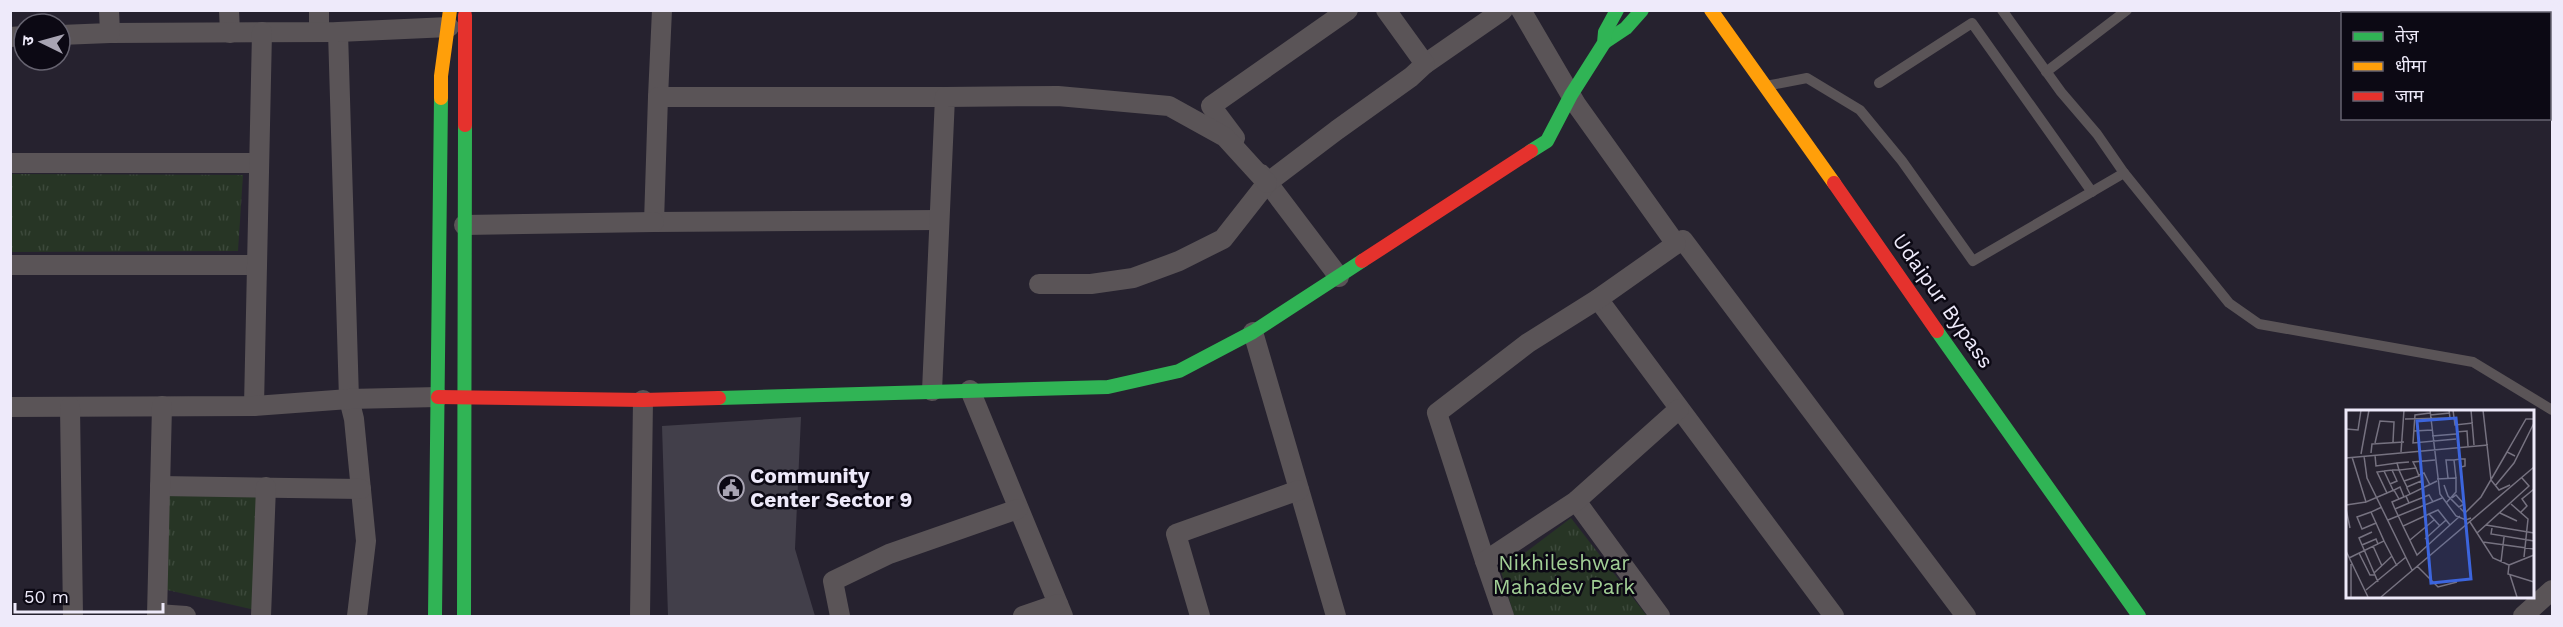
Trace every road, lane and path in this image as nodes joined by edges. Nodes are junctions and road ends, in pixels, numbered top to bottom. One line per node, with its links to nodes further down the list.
1 (110, 10): 18 (street)
2 (229, 10): 19 (street)
3 (319, 10): 17 (street)
4 (465, 10): 36 (main road)
5 (662, 10): 27 (street)
6 (1348, 10): 32 (street)
7 (1386, 10): 22 (street)
8 (1503, 10): 22 (street)
9 (1521, 10): 26 (street)
10 (1617, 10): 21 (main road)
11 (1642, 10): 21 (main road)
12 (1711, 10): 25 (main road, Udaipur Bypass)
13 (2002, 10): 23 (lane)
14 (2127, 10): 23 (lane)
15 (449, 19): 17 (street); 47 (main road)
16 (262, 32): 17 (street); 19 (street); 30 (street)
17 (329, 32): 48 (street)
18 (110, 33): 19 (street); 20 (street)
19 (230, 33)
20 (72, 35)
21 (1604, 43): 26 (main road)
22 (1425, 64): 32 (street)
23 (2046, 72): 31 (lane)
24 (1879, 83): 33 (lane)
25 (1765, 87): 33 (lane); 81 (main road, Udaipur Bypass)
26 (1571, 95): 37 (street); 40 (main road)
27 (658, 97): 28 (street); 35 (street)
28 (945, 97): 32 (street); 34 (street)
29 (10, 163): 30 (street)
30 (259, 163): 38 (street)
31 (2124, 173): 33 (lane); 55 (lane)
32 (1267, 183): 40 (street); 41 (street)
33 (2092, 192)
34 (939, 220): 35 (street); 45 (street)
35 (654, 222): 36 (street)
36 (464, 225): 46 (main road)
37 (1676, 244): 42 (street); 80 (street)
38 (257, 265): 39 (street); 51 (street)
39 (10, 266)
40 (1339, 277): 43 (main road)
41 (1039, 284)
42 (1598, 299): 54 (street); 62 (street)
43 (1253, 332): 44 (main road); 59 (street)
44 (970, 390): 45 (main road); 61 (street)
45 (932, 391): 49 (main road)
46 (466, 396): 47 (main road); 49 (main road); 71 (main road)
47 (438, 397): 48 (street); 70 (main road)
48 (349, 399): 51 (street); 58 (street)
49 (643, 400): 72 (street)
50 (162, 406): 51 (street); 53 (street); 56 (street)
51 (254, 406)
52 (10, 407): 53 (street)
53 (70, 407): 66 (street)
54 (1679, 409): 60 (street); 79 (street)
55 (2553, 410)
56 (160, 486): 57 (street); 65 (street)
57 (266, 487): 58 (street); 68 (street)
58 (361, 489): 69 (street)
59 (1299, 490): 75 (street); 76 (street)
60 (1576, 501): 62 (street); 78 (street)
61 (1018, 509): 64 (street); 73 (street)
62 (1485, 561): 77 (street)
63 (2553, 590): 82 (street)
64 (1060, 610): 74 (street)
65 (157, 615): 67 (street)
66 (73, 616)
67 (186, 616)
68 (261, 616)
69 (357, 616)
70 (435, 616)
71 (464, 616)
72 (640, 616)
73 (840, 616)
74 (1023, 616)
75 (1200, 616)
76 (1336, 616)
77 (1504, 616)
78 (1660, 616)
79 (1834, 616)
80 (1966, 616)
81 (2139, 616)
82 (2523, 616)

